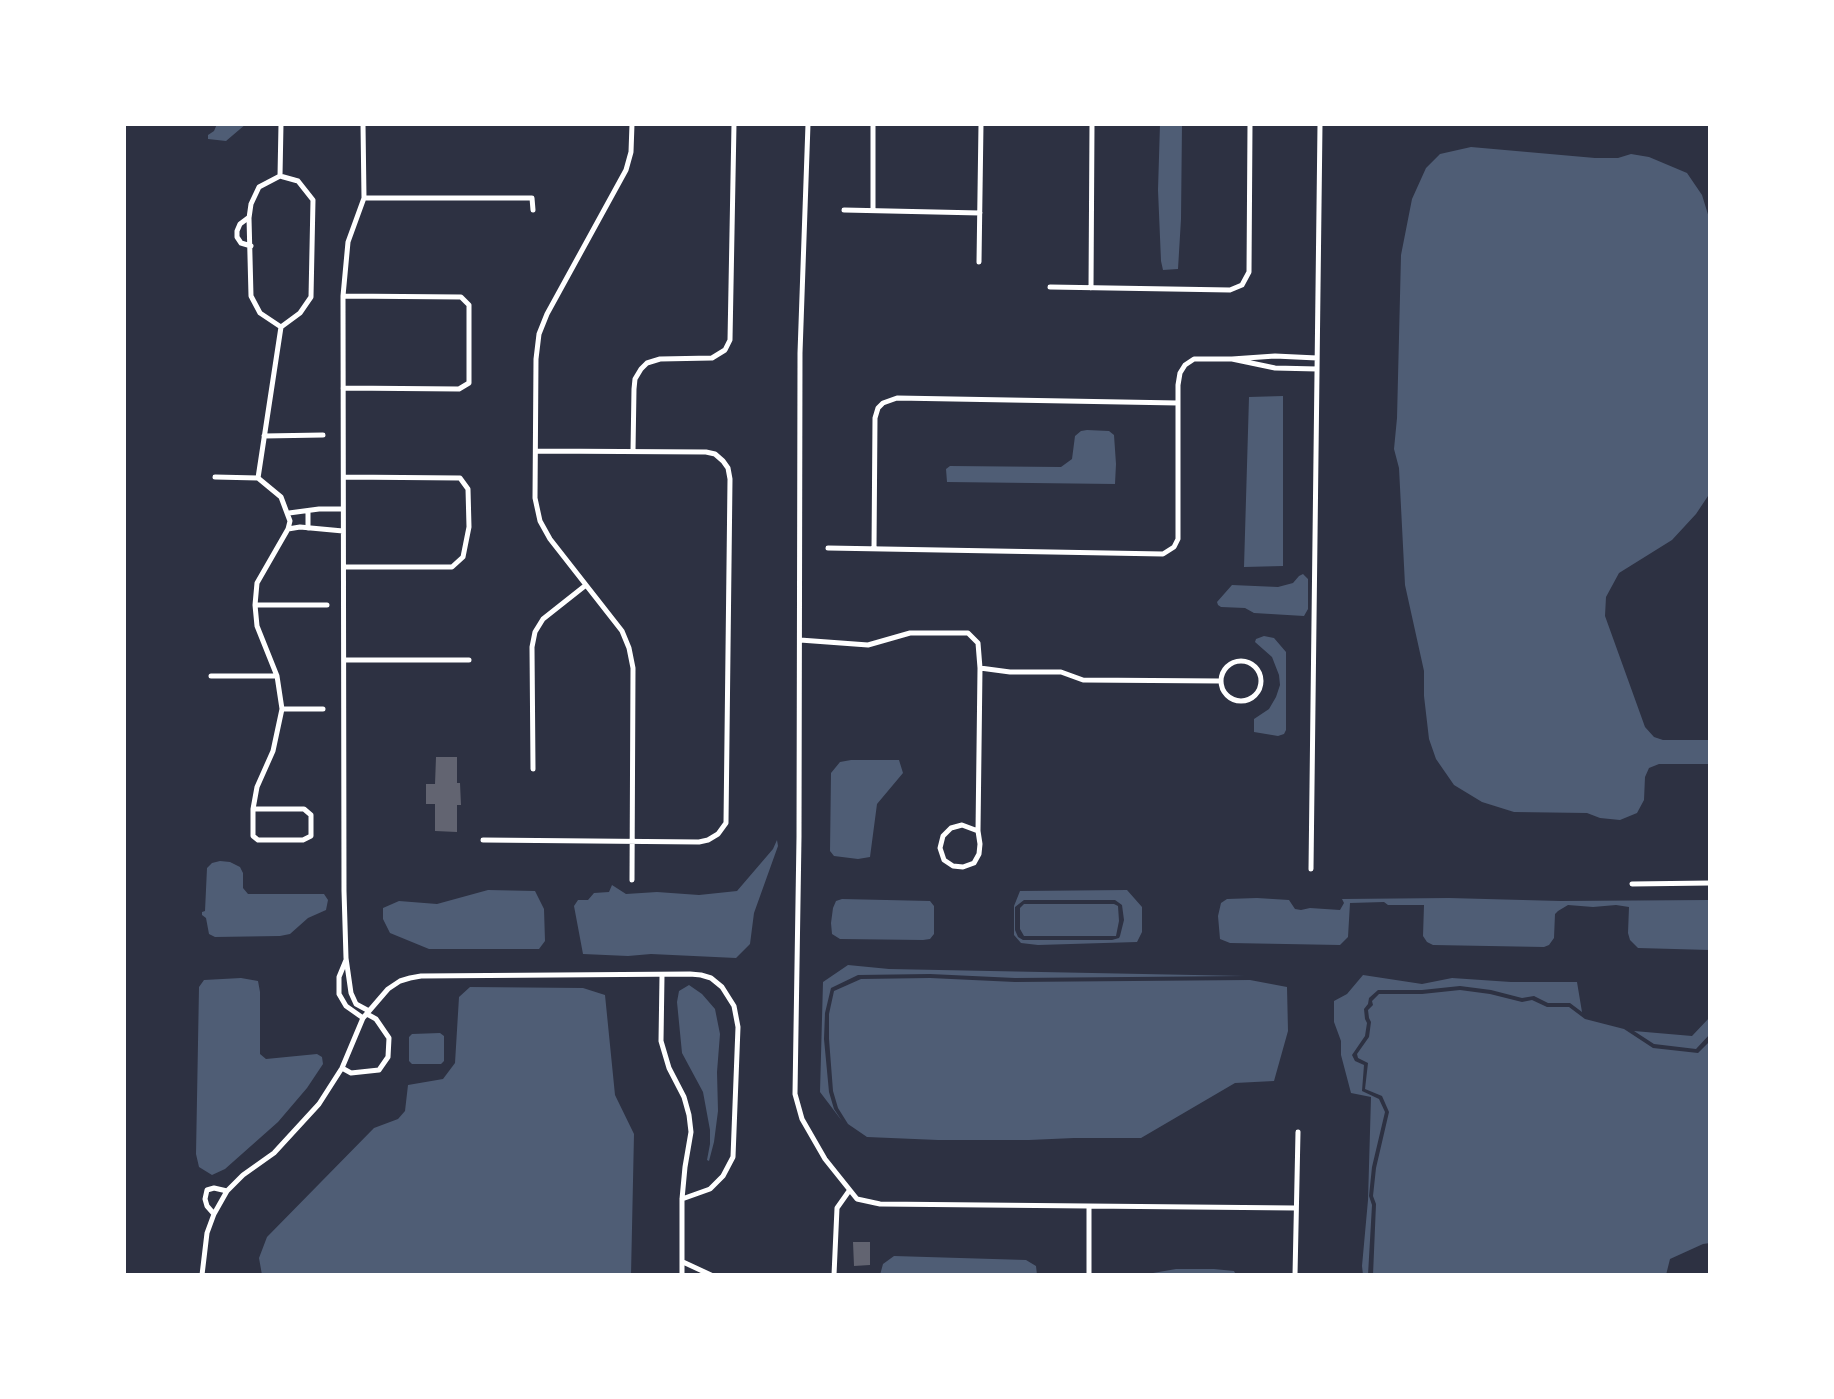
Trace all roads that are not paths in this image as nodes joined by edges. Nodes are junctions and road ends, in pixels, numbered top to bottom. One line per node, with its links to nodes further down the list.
1 (281, 124): 11 (street)
2 (363, 124): 12 (street)
3 (632, 124): 31 (street)
4 (734, 124): 32 (street)
5 (808, 124): 48 (street)
6 (873, 124): 15 (street)
7 (981, 124): 16 (street)
8 (1092, 124): 21 (street)
9 (1250, 124): 21 (street)
10 (1320, 124): 24 (street)
11 (280, 176): 17 (street); 23 (street)
12 (364, 198): 13 (street); 22 (street)
13 (533, 210)
14 (844, 210): 15 (street)
15 (873, 210): 16 (street)
16 (980, 213): 19 (street)
17 (249, 218): 18 (street); 18 (street)
18 (251, 246): 23 (street)
19 (979, 262)
20 (1050, 287): 21 (street)
21 (1091, 288)
22 (343, 296): 27 (street); 27 (street)
23 (281, 327): 30 (street)
24 (1317, 358): 25 (street); 26 (street)
25 (1232, 359): 26 (street); 28 (street)
26 (1317, 369): 62 (street)
27 (343, 388): 34 (street)
28 (1178, 403): 43 (street); 43 (street)
29 (323, 435): 30 (street)
30 (264, 436): 35 (street)
31 (537, 451): 32 (street); 45 (street)
32 (633, 451): 61 (street)
33 (215, 477): 35 (street)
34 (344, 477): 36 (street); 44 (street)
35 (258, 478): 38 (street)
36 (342, 509): 37 (street); 41 (street)
37 (308, 512): 38 (street); 39 (street)
38 (289, 513): 40 (street)
39 (308, 528): 40 (street); 41 (street)
40 (288, 529): 46 (street)
41 (343, 531): 44 (street)
42 (828, 548): 43 (street)
43 (874, 549)
44 (344, 567): 49 (street)
45 (586, 585): 57 (street); 61 (street)
46 (255, 605): 47 (street); 53 (street)
47 (327, 605)
48 (800, 640): 51 (street); 72 (street)
49 (345, 660): 50 (street); 66 (street)
50 (469, 660)
51 (980, 668): 54 (street); 59 (street)
52 (211, 676): 53 (street)
53 (277, 676): 55 (street)
54 (1220, 681): 54 (street)
55 (282, 709): 56 (street); 58 (street)
56 (323, 709)
57 (533, 769)
58 (253, 809): 58 (street)
59 (978, 831): 59 (street)
60 (483, 840): 61 (street)
61 (632, 841): 63 (street)
62 (1311, 869)
63 (632, 880)
64 (1710, 883): 65 (street)
65 (1632, 884)
66 (346, 958): 68 (street); 68 (street)
67 (662, 976): 68 (street); 73 (street); 73 (street)
68 (366, 1015): 69 (street); 69 (street)
69 (342, 1068): 71 (street)
70 (1298, 1132): 75 (street)
71 (227, 1191): 76 (street); 76 (street)
72 (849, 1191): 74 (street); 81 (street)
73 (682, 1199): 77 (street)
74 (1089, 1207): 75 (street); 82 (street)
75 (1295, 1208): 83 (street)
76 (214, 1214): 78 (street)
77 (683, 1261): 79 (street); 80 (street)
78 (202, 1275)
79 (682, 1275)
80 (711, 1275)
81 (834, 1275)
82 (1089, 1275)
83 (1295, 1275)

